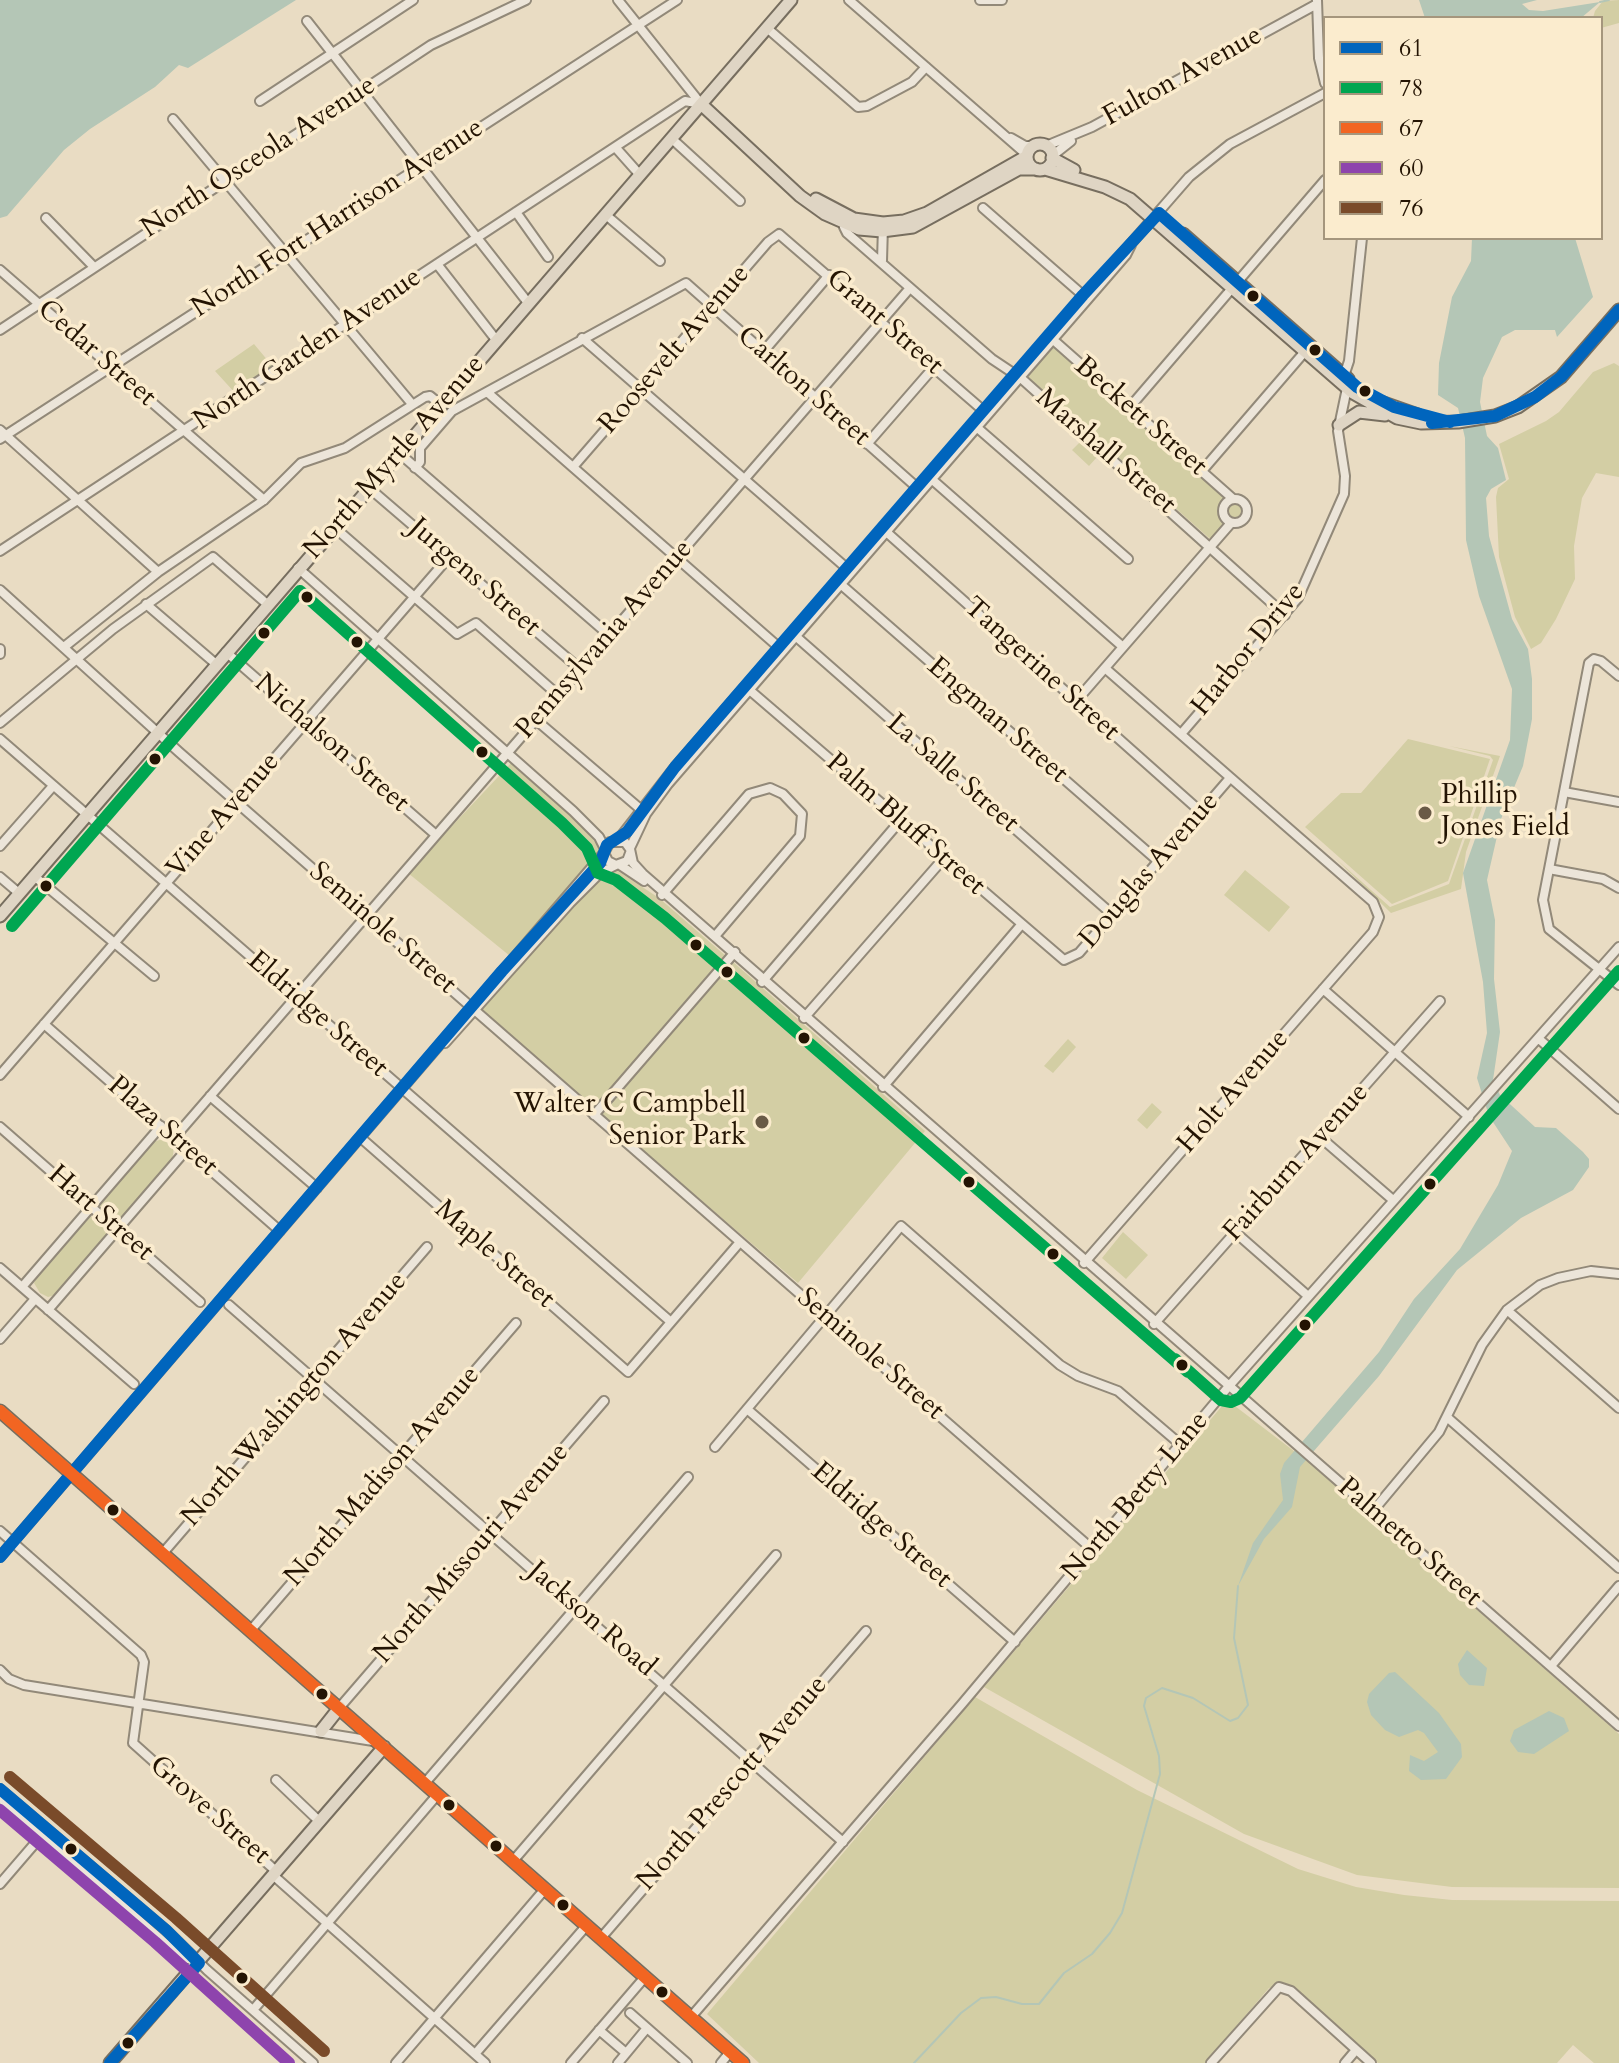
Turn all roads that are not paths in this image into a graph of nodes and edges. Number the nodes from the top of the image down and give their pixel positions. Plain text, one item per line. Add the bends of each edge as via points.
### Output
1 (413, 0) edge
2 (526, 0) edge
3 (618, 0) edge
4 (677, 0) edge
5 (791, 0) edge
6 (849, 0) edge
7 (980, 0) edge
8 (1002, 0) edge
9 (1317, 2) edge
10 (307, 21) dead end
11 (638, 25) junction
12 (767, 28) junction
13 (333, 54) junction
14 (926, 67) junction
15 (1323, 75) edge
16 (361, 90) junction
17 (1323, 94) edge
18 (260, 101) dead end
19 (701, 104) junction
20 (173, 119) dead end
21 (671, 138) junction
22 (616, 148) junction
23 (755, 152) junction
24 (1040, 157) junction
25 (421, 166) junction
26 (640, 175) junction
27 (224, 180) junction
28 (1323, 182) edge
29 (740, 201) dead end
30 (983, 208) dead end
31 (516, 212) junction
32 (606, 215) junction
33 (1156, 216) junction
34 (46, 218) dead end
35 (851, 226) junction
36 (883, 227) junction
37 (779, 234) joint
38 (477, 238) junction
39 (1362, 240) edge
40 (286, 253) junction
41 (548, 257) dead end
42 (660, 261) dead end
43 (882, 261) junction
44 (437, 264) junction
45 (94, 267) junction
46 (0, 270) edge
47 (829, 275) junction
48 (1235, 285) junction
49 (910, 288) junction
50 (1085, 297) junction
51 (38, 303) junction
52 (529, 304) junction
53 (712, 306) junction
54 (1619, 310) edge
55 (881, 321) junction
56 (345, 324) junction
57 (0, 330) edge
58 (582, 338) junction
59 (1050, 338) junction
60 (497, 341) junction
61 (1308, 349) junction
62 (763, 352) junction
63 (111, 367) junction
64 (934, 367) junction
65 (1017, 376) junction
66 (1346, 382) junction
67 (641, 389) junction
68 (487, 392) junction
69 (815, 398) junction
70 (412, 404) junction
71 (441, 405) junction
72 (1130, 407) junction
73 (986, 412) junction
74 (1397, 418) junction
75 (1450, 422) junction
76 (1339, 425) junction
77 (974, 426) junction
78 (185, 431) junction
79 (2, 435) edge
80 (867, 444) junction
81 (399, 453) junction
82 (573, 467) junction
83 (415, 468) junction
84 (1202, 471) junction
85 (930, 477) junction
86 (744, 479) junction
87 (368, 487) junction
88 (919, 490) junction
89 (1232, 498) junction
90 (264, 500) junction
91 (80, 501) junction
92 (1231, 523) junction
93 (334, 527) junction
94 (884, 530) junction
95 (1211, 547) junction
96 (0, 551) edge
97 (449, 557) junction
98 (677, 558) junction
99 (1128, 559) dead end
100 (298, 568) junction
101 (849, 570) junction
102 (158, 572) junction
103 (839, 582) junction
104 (0, 590) edge
105 (415, 596) junction
106 (146, 604) junction
107 (267, 604) junction
108 (1285, 615) junction
109 (794, 634) junction
110 (609, 635) junction
111 (378, 639) junction
112 (64, 647) junction
113 (1123, 647) junction
114 (781, 649) junction
115 (226, 652) junction
116 (77, 659) junction
117 (216, 664) junction
118 (580, 669) junction
119 (1106, 669) junction
120 (1619, 676) edge
121 (747, 688) junction
122 (558, 695) junction
123 (1077, 700) junction
124 (536, 720) junction
125 (306, 721) junction
126 (0, 723) edge
127 (158, 732) junction
128 (1181, 734) junction
129 (0, 739) edge
130 (507, 753) junction
131 (1230, 778) junction
132 (53, 786) junction
133 (1564, 792) junction
134 (236, 802) junction
135 (1619, 802) edge
136 (573, 811) junction
137 (644, 812) junction
138 (1201, 812) junction
139 (87, 815) junction
140 (900, 821) junction
141 (436, 835) junction
142 (616, 840) junction
143 (0, 846) edge
144 (605, 851) junction
145 (630, 851) junction
146 (944, 858) junction
147 (1158, 861) junction
148 (618, 865) junction
149 (1549, 869) junction
150 (34, 876) junction
151 (0, 877) edge
152 (165, 884) junction
153 (1619, 888) edge
154 (663, 893) junction
155 (20, 894) junction
156 (1113, 915) junction
157 (0, 916) edge
158 (366, 916) junction
159 (1021, 925) junction
160 (716, 935) junction
161 (114, 943) junction
162 (1619, 947) edge
163 (734, 954) junction
164 (1068, 960) joint
165 (1600, 969) junction
166 (154, 976) dead end
167 (763, 980) junction
168 (1619, 985) edge
169 (1323, 989) junction
170 (296, 997) junction
171 (1440, 1001) dead end
172 (474, 1009) junction
173 (805, 1017) junction
174 (44, 1024) junction
175 (1539, 1039) junction
176 (1395, 1052) junction
177 (0, 1075) edge
178 (883, 1086) junction
179 (403, 1089) junction
180 (210, 1096) junction
181 (1619, 1109) edge
182 (594, 1115) junction
183 (1469, 1117) junction
184 (161, 1126) junction
185 (0, 1127) edge
186 (1320, 1137) junction
187 (174, 1138) junction
188 (361, 1138) junction
189 (187, 1149) junction
190 (317, 1188) junction
191 (1393, 1200) junction
192 (92, 1206) junction
193 (118, 1229) junction
194 (280, 1231) junction
195 (1235, 1232) junction
196 (740, 1242) junction
197 (427, 1247) dead end
198 (1086, 1262) junction
199 (0, 1268) edge
200 (1619, 1274) edge
201 (22, 1287) junction
202 (1308, 1296) junction
203 (35, 1299) junction
204 (200, 1302) dead end
205 (229, 1305) dead end
206 (48, 1310) junction
207 (1507, 1310) junction
208 (825, 1316) junction
209 (671, 1322) junction
210 (1155, 1322) junction
211 (516, 1323) dead end
212 (0, 1339) edge
213 (314, 1378) junction
214 (134, 1384) dead end
215 (1229, 1386) junction
216 (604, 1401) dead end
217 (1619, 1408) edge
218 (747, 1409) junction
219 (0, 1411) edge
220 (1448, 1418) junction
221 (1180, 1444) junction
222 (715, 1447) dead end
223 (402, 1455) junction
224 (72, 1473) junction
225 (688, 1477) dead end
226 (1373, 1511) junction
227 (0, 1531) edge
228 (490, 1532) junction
229 (13, 1542) junction
230 (1092, 1549) junction
231 (163, 1553) junction
232 (776, 1555) dead end
233 (0, 1557) edge
234 (1619, 1568) edge
235 (1617, 1591) edge
236 (576, 1607) junction
237 (251, 1630) junction
238 (866, 1631) dead end
239 (1015, 1642) junction
240 (1551, 1666) junction
241 (0, 1670) edge
242 (664, 1685) junction
243 (138, 1703) junction
244 (340, 1707) junction
245 (1619, 1726) edge
246 (321, 1731) junction
247 (384, 1747) junction
248 (752, 1762) junction
249 (276, 1780) dead end
250 (425, 1783) junction
251 (0, 1789) edge
252 (438, 1794) junction
253 (0, 1798) edge
254 (320, 1822) junction
255 (44, 1833) junction
256 (843, 1842) junction
257 (513, 1861) junction
258 (276, 1874) junction
259 (0, 1884) edge
260 (545, 1889) junction
261 (327, 1923) junction
262 (587, 1925) junction
263 (601, 1938) junction
264 (199, 1963) junction
265 (645, 1977) junction
266 (253, 2010) junction
267 (630, 2013) dead end
268 (691, 2017) junction
269 (434, 2018) junction
270 (647, 2028) junction
271 (599, 2030) junction
272 (1356, 2050) junction
273 (730, 2052) junction
274 (626, 2053) junction
275 (475, 2054) junction
276 (676, 2060) edge
277 (110, 2063) edge
278 (313, 2063) edge
279 (396, 2063) edge
280 (485, 2063) edge
281 (571, 2063) edge
282 (618, 2063) edge
283 (687, 2063) edge
284 (721, 2063) edge
285 (743, 2063) edge
286 (1211, 2063) edge
287 (1345, 2063) edge
288 (1371, 2063) edge

1 - 13 street
2 - 16 street, North Osceola Avenue via 431,45
3 - 11 street, Marshall Street
4 - 11 street, North Fort Harrison Avenue
5 - 12 main road, North Myrtle Avenue
6 - 14 street
7 - 8 street
9 - 15 street
9 - 24 street, Fulton Avenue
10 - 13 street
11 - 19 street, Marshall Street
11 - 25 street, North Fort Harrison Avenue
12 - 14 street via 858,107 912,82
12 - 19 main road, North Myrtle Avenue
13 - 16 street
13 - 18 street
14 - 24 street
16 - 25 street
16 - 27 street, North Osceola Avenue
17 - 33 street via 1204,163
19 - 21 main road, North Myrtle Avenue
19 - 22 street, North Garden Avenue via 685,101
19 - 23 main road, Marshall Street
20 - 27 street
21 - 26 main road, North Myrtle Avenue
21 - 29 street
22 - 26 street
22 - 31 street, North Garden Avenue
23 - 35 main road, Marshall Street
23 - 35 main road, Marshall Street via 791,188
24 - 33 main road
24 - 36 main road, Fulton Avenue via 923,223
25 - 38 street
25 - 40 street, North Fort Harrison Avenue
26 - 32 main road, North Myrtle Avenue
27 - 40 street
27 - 45 street, North Osceola Avenue
28 - 48 street
30 - 50 street
31 - 38 street, North Garden Avenue
31 - 41 street
32 - 42 street
32 - 52 main road, North Myrtle Avenue
33 - 48 main road
33 - 50 street
34 - 45 street
35 - 36 main road, Fulton Avenue
35 - 43 street, Marshall Street
36 - 43 street
37 - 47 street, Grant Street
37 - 53 street, Roosevelt Avenue
38 - 44 street, North Garden Avenue
38 - 52 street
39 - 66 street, Harbor Drive
40 - 56 street
40 - 63 street, North Fort Harrison Avenue
43 - 49 street, Marshall Street
44 - 56 street, North Garden Avenue
44 - 60 street
45 - 51 street, North Osceola Avenue
46 - 51 street, Cedar Street
47 - 55 street, Grant Street
47 - 62 street
48 - 61 main road
48 - 72 street
49 - 55 street, Pennsylvania Avenue
49 - 65 street, Marshall Street
50 - 59 street
51 - 57 street, North Osceola Avenue
51 - 63 street, Cedar Street
52 - 60 main road, North Myrtle Avenue
53 - 58 street, Carlton Street via 686,283
53 - 62 street, Carlton Street
53 - 67 street, Roosevelt Avenue
54 - 75 main road via 1552,385 1495,416
55 - 64 street, Grant Street
55 - 69 street, Pennsylvania Avenue
56 - 70 street
56 - 78 street, North Garden Avenue
58 - 67 street
58 - 68 street
59 - 65 street
59 - 72 street, Beckett Street
60 - 71 main road, North Myrtle Avenue
61 - 66 main road
61 - 84 street
62 - 69 street, Carlton Street
63 - 78 street, Cedar Street
63 - 79 street, North Fort Harrison Avenue
64 - 73 street, Grant Street
64 - 80 street
65 - 73 street
65 - 95 street, Marshall Street
66 - 74 main road
66 - 75 main road via 1381,402
66 - 76 street, Harbor Drive
67 - 82 street, Roosevelt Avenue
67 - 86 street
68 - 82 street
68 - 83 street via 452,411 420,448
69 - 80 street, Carlton Street
69 - 86 street, Pennsylvania Avenue
70 - 71 street via 430,396
70 - 90 street via 345,448 301,463
71 - 81 main road, North Myrtle Avenue
72 - 84 street, Beckett Street
73 - 77 street
74 - 75 main road
74 - 76 main road via 1359,412
76 - 108 street, Harbor Drive via 1344,494 1302,591
77 - 85 street
77 - 99 street
78 - 90 street, Cedar Street
78 - 91 street, North Garden Avenue
79 - 91 street
80 - 88 street, Carlton Street
81 - 83 street
81 - 87 main road, North Myrtle Avenue
82 - 98 street
83 - 110 street
84 - 89 street, Beckett Street
85 - 88 street
85 - 113 street
86 - 98 street, Pennsylvania Avenue
86 - 101 street
87 - 93 main road, North Myrtle Avenue
87 - 97 street, Jurgens Street
88 - 94 street
89 - 92 street, Beckett Street via 1222,510
89 - 92 street, Beckett Street via 1247,509 1243,520
90 - 102 street
91 - 96 street, North Garden Avenue
91 - 102 street
92 - 95 street
93 - 100 main road, North Myrtle Avenue
93 - 105 street
94 - 101 street
94 - 123 street, Tangerine Street
95 - 108 street, Marshall Street
95 - 113 street
97 - 105 street, Vine Avenue
97 - 118 street, Jurgens Street
98 - 110 street, Pennsylvania Avenue
98 - 114 street
100 - 107 main road, North Myrtle Avenue
100 - 111 street
101 - 103 street
102 - 112 street
103 - 109 street
103 - 147 street, Engman Street
104 - 112 street, Seminole Street
105 - 111 street, Vine Avenue
105 - 122 street via 457,634 476,623
106 - 107 street via 213,557
106 - 116 street
106 - 117 street
107 - 115 main road, North Myrtle Avenue
108 - 128 street, Harbor Drive
109 - 114 street
109 - 156 street, La Salle Street
110 - 118 street, Pennsylvania Avenue
111 - 125 street, Vine Avenue
111 - 130 street
112 - 116 street, Seminole Street
113 - 119 street
114 - 121 street
115 - 117 main road, North Myrtle Avenue
115 - 125 street, Nichalson Street
116 - 126 street
116 - 127 street, Seminole Street
117 - 127 main road, North Myrtle Avenue
118 - 122 street, Pennsylvania Avenue
119 - 123 street
119 - 128 street
120 - 133 street via 1594,659 1587,671
121 - 137 street
121 - 140 street, Palm Bluff Street
122 - 124 street, Pennsylvania Avenue
123 - 138 street, Tangerine Street
124 - 130 street, Pennsylvania Avenue
124 - 137 street
125 - 134 street, Vine Avenue
125 - 141 street, Nichalson Street
127 - 134 street, Seminole Street
127 - 139 main road, North Myrtle Avenue
128 - 131 street
129 - 132 street, Eldridge Street
130 - 136 street
130 - 141 street, Pennsylvania Avenue
131 - 138 street, Douglas Avenue
131 - 169 street, Holt Avenue via 1373,902 1379,917 1373,932
132 - 139 street, Eldridge Street
132 - 143 street
133 - 135 street
133 - 149 street
134 - 152 street, Vine Avenue
134 - 158 street, Seminole Street
136 - 142 street
136 - 144 street via 601,839
137 - 142 street
137 - 145 street
138 - 147 street, Douglas Avenue
139 - 150 main road, North Myrtle Avenue
139 - 152 street, Eldridge Street
140 - 146 street, Palm Bluff Street
140 - 167 street
141 - 158 street, Pennsylvania Avenue
142 - 144 street
142 - 145 street, Palmetto Street
144 - 148 street, Palmetto Street
144 - 172 street via 597,867
145 - 148 street
145 - 154 street, Palmetto Street via 636,867
146 - 159 street, Palm Bluff Street
146 - 173 street
147 - 156 street, Douglas Avenue
148 - 154 street, Palmetto Street
148 - 172 street via 600,873 570,903
149 - 153 street via 1603,879
149 - 165 street via 1543,900 1549,929
150 - 155 main road, North Myrtle Avenue
150 - 161 street
151 - 155 street
152 - 161 street, Vine Avenue
152 - 170 street, Eldridge Street
154 - 160 street, Palmetto Street
154 - 160 street via 749,794 770,788 783,794 802,814 800,836
154 - 163 street, Palmetto Street
155 - 157 main road, North Myrtle Avenue
156 - 164 street, Douglas Avenue
158 - 170 street, Pennsylvania Avenue
158 - 172 street, Seminole Street
159 - 164 street, Palm Bluff Street via 1054,955
159 - 178 street
160 - 163 street, Palmetto Street
161 - 166 street
161 - 174 street, Vine Avenue
162 - 165 street, North Betty Lane
163 - 167 street, Palmetto Street
163 - 182 street
165 - 168 street
165 - 175 street, North Betty Lane
167 - 173 street, Palmetto Street
169 - 176 street
169 - 198 street, Holt Avenue
170 - 179 street, Eldridge Street
170 - 180 street, Pennsylvania Avenue
171 - 176 street, Fairburn Avenue
172 - 179 street
172 - 182 street, Seminole Street
173 - 178 street, Palmetto Street
174 - 177 street, Vine Avenue
174 - 184 street, Plaza Street
175 - 181 street
175 - 183 street, North Betty Lane
176 - 183 street
176 - 186 street, Fairburn Avenue
178 - 198 street, Palmetto Street
179 - 188 street
179 - 209 street, Eldridge Street
180 - 187 street, Pennsylvania Avenue
180 - 190 street
182 - 196 street, Seminole Street
183 - 191 street, North Betty Lane
184 - 187 street, Plaza Street
184 - 192 street
185 - 192 street, Hart Street
186 - 191 street
186 - 195 street, Fairburn Avenue
187 - 189 street, Plaza Street
188 - 190 street
188 - 209 street, Maple Street via 628,1372
189 - 193 street
189 - 194 street, Plaza Street
190 - 194 street
191 - 202 street, North Betty Lane
192 - 193 street, Hart Street
192 - 201 street
193 - 204 street, Hart Street
193 - 206 street
194 - 224 street
195 - 202 street
195 - 210 street, Fairburn Avenue
196 - 208 street, Seminole Street
196 - 209 street
197 - 213 street, North Washington Avenue
198 - 210 street, Palmetto Street
199 - 201 street
200 - 207 street via 1591,1271 1558,1278
201 - 203 street
202 - 215 street, North Betty Lane
203 - 206 street
203 - 212 street
205 - 213 street, Jackson Road
206 - 214 street
207 - 217 street
207 - 220 street via 1482,1345
208 - 218 street
208 - 221 street via 901,1226 1060,1365 1118,1391
208 - 230 street, Seminole Street
210 - 215 street, Palmetto Street
211 - 223 street, North Madison Avenue
213 - 223 street, Jackson Road
213 - 231 street, North Washington Avenue
215 - 221 street, North Betty Lane
215 - 226 street, Palmetto Street
216 - 228 street, North Missouri Avenue
218 - 222 street
218 - 239 street, Eldridge Street
219 - 224 main road
220 - 226 street
220 - 234 street
221 - 230 street, North Betty Lane
223 - 228 street, Jackson Road
223 - 237 street, North Madison Avenue
224 - 229 street
224 - 231 main road
225 - 236 street
226 - 240 street, Palmetto Street
227 - 229 street, Grove Street
228 - 236 street, Jackson Road
228 - 244 street, North Missouri Avenue
229 - 233 street
229 - 243 street, Grove Street via 141,1655
230 - 239 street, North Betty Lane
231 - 237 main road
232 - 242 street
235 - 240 street
236 - 242 street, Jackson Road
236 - 250 street
237 - 244 main road
238 - 248 street, North Prescott Avenue
239 - 256 street, North Betty Lane
240 - 245 street, Palmetto Street
241 - 243 street via 19,1683
242 - 248 street, Jackson Road
242 - 257 street
243 - 246 street
243 - 258 street, Grove Street via 135,1746
244 - 246 main road
244 - 247 main road
246 - 247 street
247 - 250 main road
247 - 254 main road
248 - 256 street, Jackson Road
248 - 263 street, North Prescott Avenue
249 - 254 street
250 - 252 main road
251 - 255 street
252 - 257 main road
252 - 261 street
253 - 255 street
254 - 258 main road
255 - 259 street
255 - 264 street via 166,1930
256 - 268 street, North Betty Lane
257 - 260 main road
258 - 261 street, Grove Street
258 - 264 main road
260 - 262 main road
260 - 269 street
261 - 266 street
261 - 269 street, Grove Street
262 - 263 main road
262 - 275 street
263 - 265 main road
264 - 266 street
264 - 277 main road
265 - 268 main road
265 - 271 street
266 - 278 street
267 - 270 street
268 - 273 main road
269 - 275 street, Grove Street
269 - 279 street
270 - 274 street
270 - 276 street
271 - 274 street
271 - 281 street
272 - 286 street via 1291,1991 1279,1987
272 - 287 street
272 - 288 street
273 - 284 street
273 - 285 main road
274 - 282 street
275 - 280 street, Grove Street
276 - 283 street

